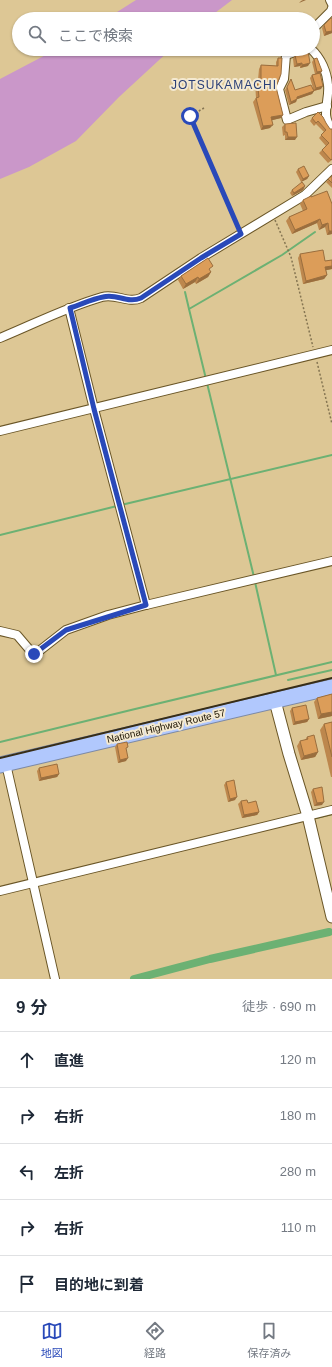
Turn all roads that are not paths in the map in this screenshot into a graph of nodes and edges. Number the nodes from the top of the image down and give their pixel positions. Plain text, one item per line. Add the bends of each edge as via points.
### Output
1 (330, 0) edge
2 (332, 4) edge
3 (332, 8) edge
4 (320, 22) edge
5 (286, 56) edge
6 (318, 56) edge
7 (327, 106) junction
8 (332, 128) edge
9 (332, 169) edge
10 (70, 308) junction
11 (0, 338) edge
12 (332, 350) edge
13 (94, 409) junction
14 (0, 432) edge
15 (332, 561) edge
16 (146, 605) junction
17 (0, 631) edge
18 (332, 687) edge
19 (275, 701) junction
20 (3, 765) edge
21 (332, 810) edge
22 (308, 816) junction
23 (32, 883) junction
24 (0, 891) edge
25 (332, 918) edge
26 (55, 979) edge

1 - 2 street
3 - 4 street
5 - 7 street via 284,79 279,89 287,120
6 - 7 street via 329,87
7 - 8 street via 327,121
9 - 10 street via 304,195 141,298 134,301 113,296 103,297
10 - 11 street
10 - 13 street
12 - 13 street
13 - 14 street
13 - 16 street
15 - 16 street
16 - 17 street via 66,630 34,654 17,635
18 - 19 highway, National Highway Route 57
19 - 20 highway, National Highway Route 57
19 - 22 street
20 - 23 street
21 - 22 street
22 - 23 street
22 - 25 street
23 - 24 street
23 - 26 street

